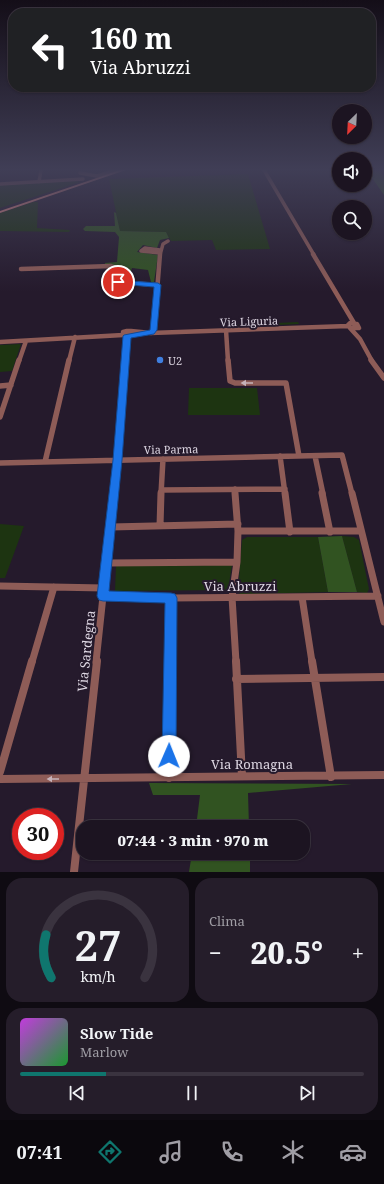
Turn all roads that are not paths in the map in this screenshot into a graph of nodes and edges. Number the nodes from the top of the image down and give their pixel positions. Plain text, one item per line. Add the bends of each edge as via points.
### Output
1 (286, 211) edge
2 (286, 211) edge
3 (168, 241) dead end
4 (21, 269) dead end
5 (158, 285) junction
6 (354, 323) junction
7 (349, 326) junction
8 (358, 328) junction
9 (226, 330) junction
10 (151, 333) junction
11 (127, 334) junction
12 (75, 337) junction
13 (26, 341) junction
14 (0, 342) edge
15 (384, 373) edge
16 (384, 378) edge
17 (0, 386) edge
18 (11, 386) junction
19 (0, 417) edge
20 (280, 456) junction
21 (299, 456) junction
22 (315, 456) junction
23 (163, 459) junction
24 (118, 460) junction
25 (45, 462) junction
26 (0, 463) edge
27 (235, 489) junction
28 (285, 489) junction
29 (162, 490) junction
30 (238, 524) junction
31 (160, 526) junction
32 (111, 527) junction
33 (238, 531) junction
34 (361, 531) junction
35 (290, 532) junction
36 (330, 532) junction
37 (237, 562) junction
38 (107, 563) junction
39 (0, 586) edge
40 (54, 587) junction
41 (104, 588) junction
42 (103, 596) junction
43 (378, 596) junction
44 (232, 597) junction
45 (302, 597) junction
46 (171, 598) junction
47 (384, 622) edge
48 (384, 677) edge
49 (315, 678) junction
50 (236, 679) junction
51 (0, 772) edge
52 (384, 775) edge
53 (242, 776) junction
54 (330, 777) junction
55 (169, 778) junction
56 (0, 779) edge
57 (88, 779) junction
58 (74, 872) edge

1 - 6 street
2 - 7 street via 343,310
3 - 5 street via 163,244 160,252
4 - 5 street via 111,266 118,269 117,282
5 - 10 street via 154,329
6 - 7 street
6 - 8 street
7 - 8 street
7 - 9 street, Via Liguria
7 - 16 street
8 - 15 street
9 - 10 street, Via Liguria
21 -> 9 street via 286,383 230,381
10 - 11 street, Via Liguria
11 - 12 street, Via Liguria
11 - 24 street, Via Sardegna
12 - 13 street, Via Liguria
12 - 25 street
13 - 14 street, Via Liguria
13 - 18 street
17 - 18 street
18 - 19 street
20 - 21 street, Via Parma
20 - 23 street, Via Parma
20 - 28 street
21 - 22 street, Via Parma
22 - 34 street, Via Parma via 342,455
22 - 36 street
23 - 24 street, Via Parma
23 - 29 street
24 - 25 street, Via Parma
24 - 32 street, Via Sardegna
25 - 26 street, Via Parma
27 - 28 street
27 - 29 street
27 - 30 street
28 - 35 street
29 - 31 street
30 - 31 street
30 - 33 street
31 - 32 street
32 - 38 street, Via Sardegna
33 - 35 street
33 - 37 street
34 - 36 street
34 - 43 street
35 - 36 street
37 - 38 street
37 - 44 street
38 - 41 street, Via Sardegna
39 - 40 street
40 - 41 street
40 - 51 street
41 - 42 street, Via Sardegna
42 - 46 street, Via Abruzzi
42 - 57 street, Via Sardegna
43 - 45 street, Via Abruzzi
43 - 47 street
44 - 45 street, Via Abruzzi
44 - 46 street, Via Abruzzi
44 - 50 street
45 - 49 street
46 - 55 street
48 - 49 street
49 - 50 street
49 - 54 street
50 - 53 street
52 - 54 street, Via Romagna
53 - 54 street, Via Romagna
53 - 55 street, Via Romagna
55 - 57 street, Via Romagna
57 -> 56 street, Via Romagna
57 - 58 street, Via Sardegna

